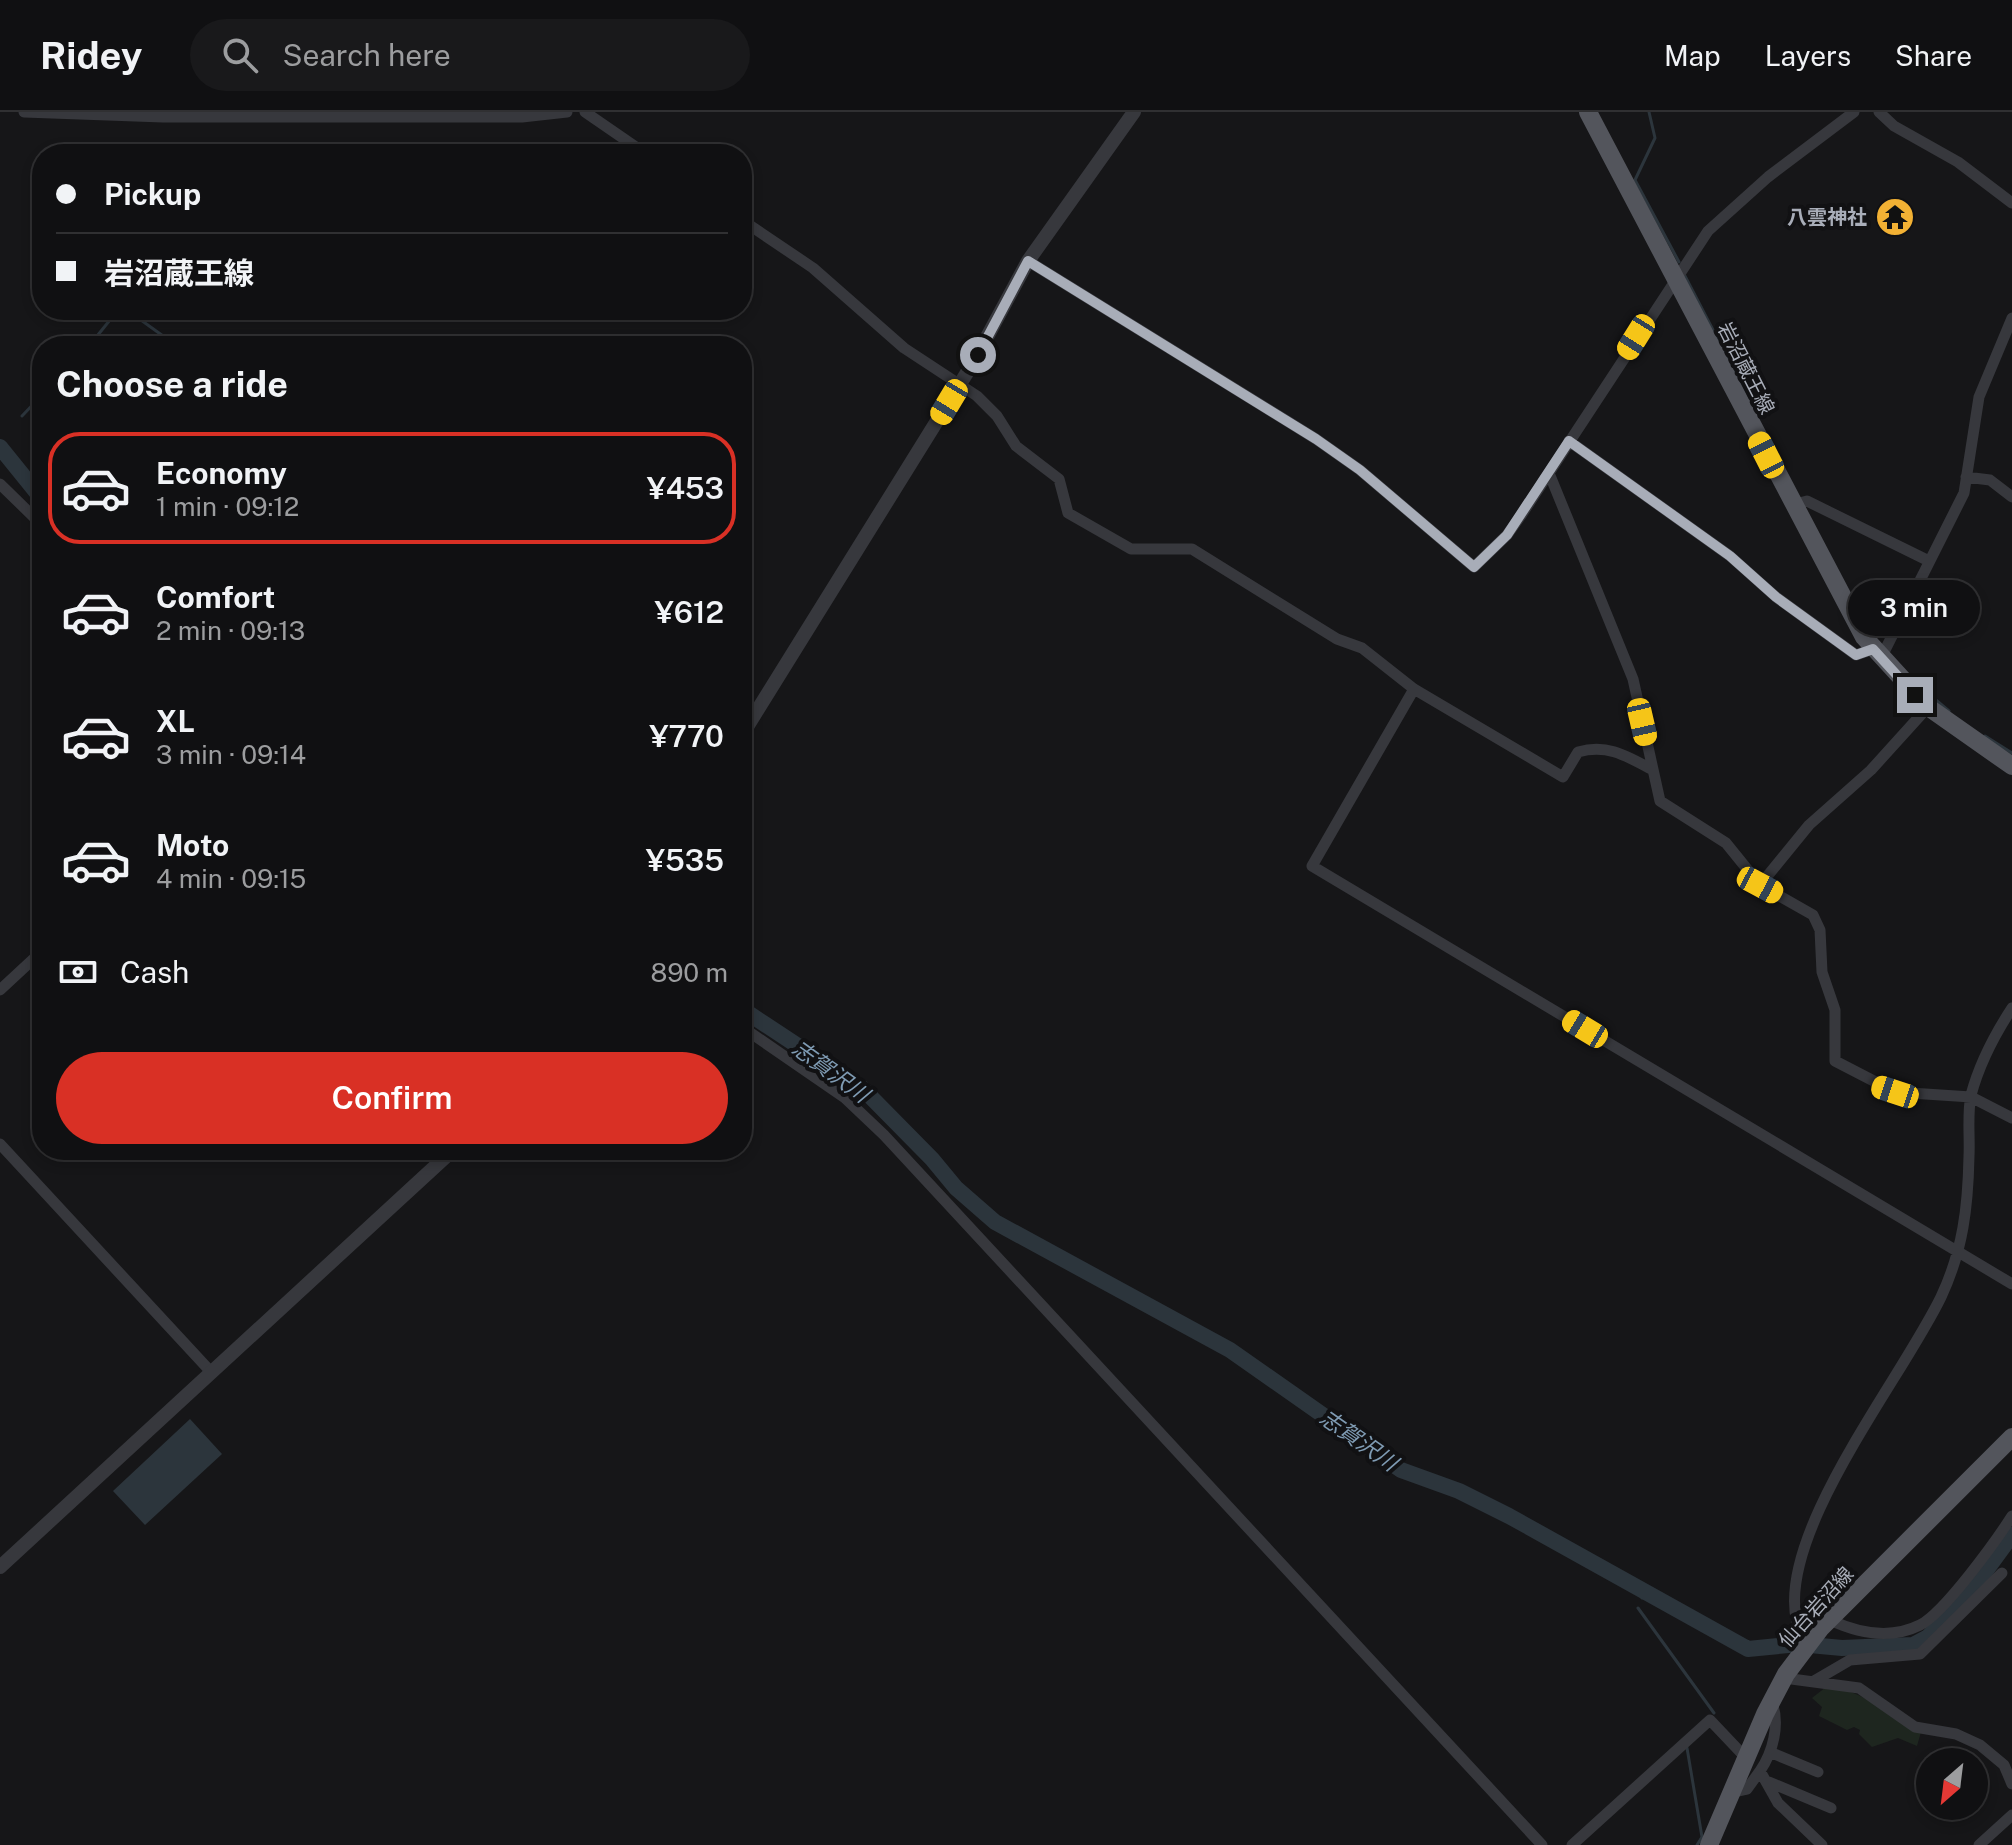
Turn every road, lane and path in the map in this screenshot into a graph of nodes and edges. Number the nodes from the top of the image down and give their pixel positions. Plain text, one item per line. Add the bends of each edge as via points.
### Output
1 (24, 112) edge
2 (567, 112) edge
3 (585, 112) edge
4 (1134, 112) edge
5 (1588, 112) edge
6 (1854, 112) edge
7 (1879, 112) edge
8 (631, 144) edge
9 (2012, 203) edge
10 (752, 227) edge
11 (1028, 261) junction
12 (1674, 278) junction
13 (2012, 318) edge
14 (961, 383) junction
15 (1569, 441) junction
16 (1549, 473) junction
17 (1966, 477) junction
18 (0, 484) edge
19 (2012, 497) edge
20 (1792, 505) junction
21 (32, 515) edge
22 (1929, 561) junction
23 (1877, 653) junction
24 (1414, 689) junction
25 (1928, 707) junction
26 (752, 710) edge
27 (2012, 766) edge
28 (1651, 769) junction
29 (1760, 885) junction
30 (32, 960) edge
31 (0, 990) edge
32 (2012, 1008) edge
33 (752, 1034) edge
34 (1971, 1097) junction
35 (2012, 1118) edge
36 (0, 1144) edge
37 (442, 1160) edge
38 (1959, 1252) junction
39 (2012, 1284) edge
40 (212, 1373) junction
41 (2011, 1440) edge
42 (2012, 1516) edge
43 (0, 1567) edge
44 (2002, 1573) dead end
45 (1822, 1628) junction
46 (1785, 1676) junction
47 (1814, 1681) junction
48 (1772, 1702) junction
49 (1772, 1753) junction
50 (1746, 1758) junction
51 (1760, 1771) junction
52 (1818, 1772) dead end
53 (1769, 1782) junction
54 (2012, 1784) edge
55 (1733, 1792) junction
56 (1831, 1808) dead end
57 (2012, 1815) edge
58 (1542, 1845) edge
59 (1572, 1845) edge
60 (1709, 1845) edge
61 (1822, 1845) edge
62 (1979, 1845) edge

1 - 2 street via 163,117 522,117
3 - 8 street
4 - 11 street
5 - 12 main road, 岩沼蔵王線
6 - 12 street via 1708,231
7 - 9 street
10 - 14 street via 813,268 904,348
11 - 14 street
11 - 16 street via 1316,439 1474,567 1507,535
12 - 15 street
12 - 20 main road, 岩沼蔵王線
13 - 17 street via 1979,397
14 - 24 street via 997,416 1016,446 1059,479 1068,513 1131,549 1192,549 1337,639 1362,648
14 - 26 street
15 - 16 street
15 - 23 street via 1730,556 1856,655
16 - 28 street via 1633,679
17 - 19 street via 1990,480
17 - 22 street via 1964,493
18 - 21 street
20 - 22 street via 1807,501
20 - 23 main road, 岩沼蔵王線 via 1848,612
22 - 23 street
23 - 25 main road, 岩沼蔵王線
24 - 28 street via 1563,777 1578,752 1589,749 1615,749
24 - 38 street via 1312,866
25 - 27 main road, 岩沼蔵王線
25 - 29 street via 1871,770 1809,825
28 - 29 street via 1660,801 1726,843
29 - 34 street via 1806,908 1819,923 1822,972 1835,1010 1835,1061 1895,1092
30 - 31 street
32 - 34 street via 1987,1052
33 - 58 street via 845,1098 884,1135
34 - 35 street
34 - 38 street via 1968,1200
36 - 40 street
37 - 40 street
38 - 39 street
38 - 45 street via 1941,1296 1815,1515 1799,1557 1793,1608 1797,1623
40 - 43 street
41 - 45 main road, 仙台岩沼線
42 - 45 street via 1988,1553 1922,1624 1866,1634
44 - 47 street via 1920,1654 1850,1660
45 - 46 main road, 仙台岩沼線
46 - 47 street
46 - 48 main road, 仙台岩沼線
47 - 54 street via 1857,1687 1915,1727 1956,1734 1977,1744 2004,1765
48 - 49 street
48 - 50 main road, 仙台岩沼線
49 - 51 street
49 - 52 street
50 - 55 main road, 仙台岩沼線
50 - 59 street via 1710,1720
51 - 53 street
51 - 55 street via 1747,1789
53 - 56 street
53 - 61 street via 1778,1803
55 - 60 main road, 仙台岩沼線
57 - 62 street

